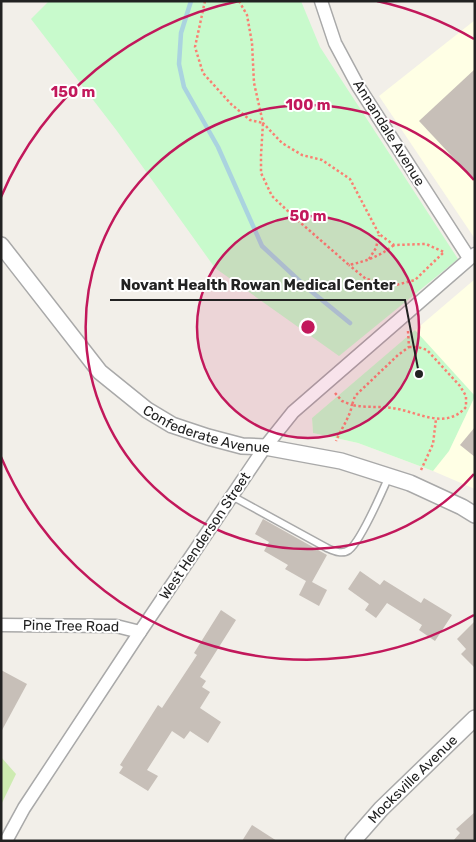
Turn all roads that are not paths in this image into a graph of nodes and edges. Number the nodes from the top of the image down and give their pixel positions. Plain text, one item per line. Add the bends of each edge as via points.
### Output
1 (321, 1) edge
2 (1, 245) edge
3 (472, 256) edge
4 (265, 447) junction
5 (389, 476) junction
6 (232, 496) junction
7 (475, 515) edge
8 (1, 625) edge
9 (140, 632) junction
10 (475, 718) edge
11 (6, 841) edge
12 (353, 841) edge

1 - 3 street, Annandale Avenue via 335,43 358,86
2 - 4 street, Confederate Avenue via 100,372 146,410 172,425 208,437 242,446
3 - 4 street, West Henderson Street via 293,412
4 - 5 street, Confederate Avenue via 341,461
4 - 6 street, West Henderson Street
5 - 6 lane via 357,541 349,551 340,553
5 - 7 street, Confederate Avenue
6 - 9 street, West Henderson Street
8 - 9 street, Pine Tree Road via 116,626
9 - 11 street, West Henderson Street via 24,808
10 - 12 street, Mocksville Avenue via 381,809

